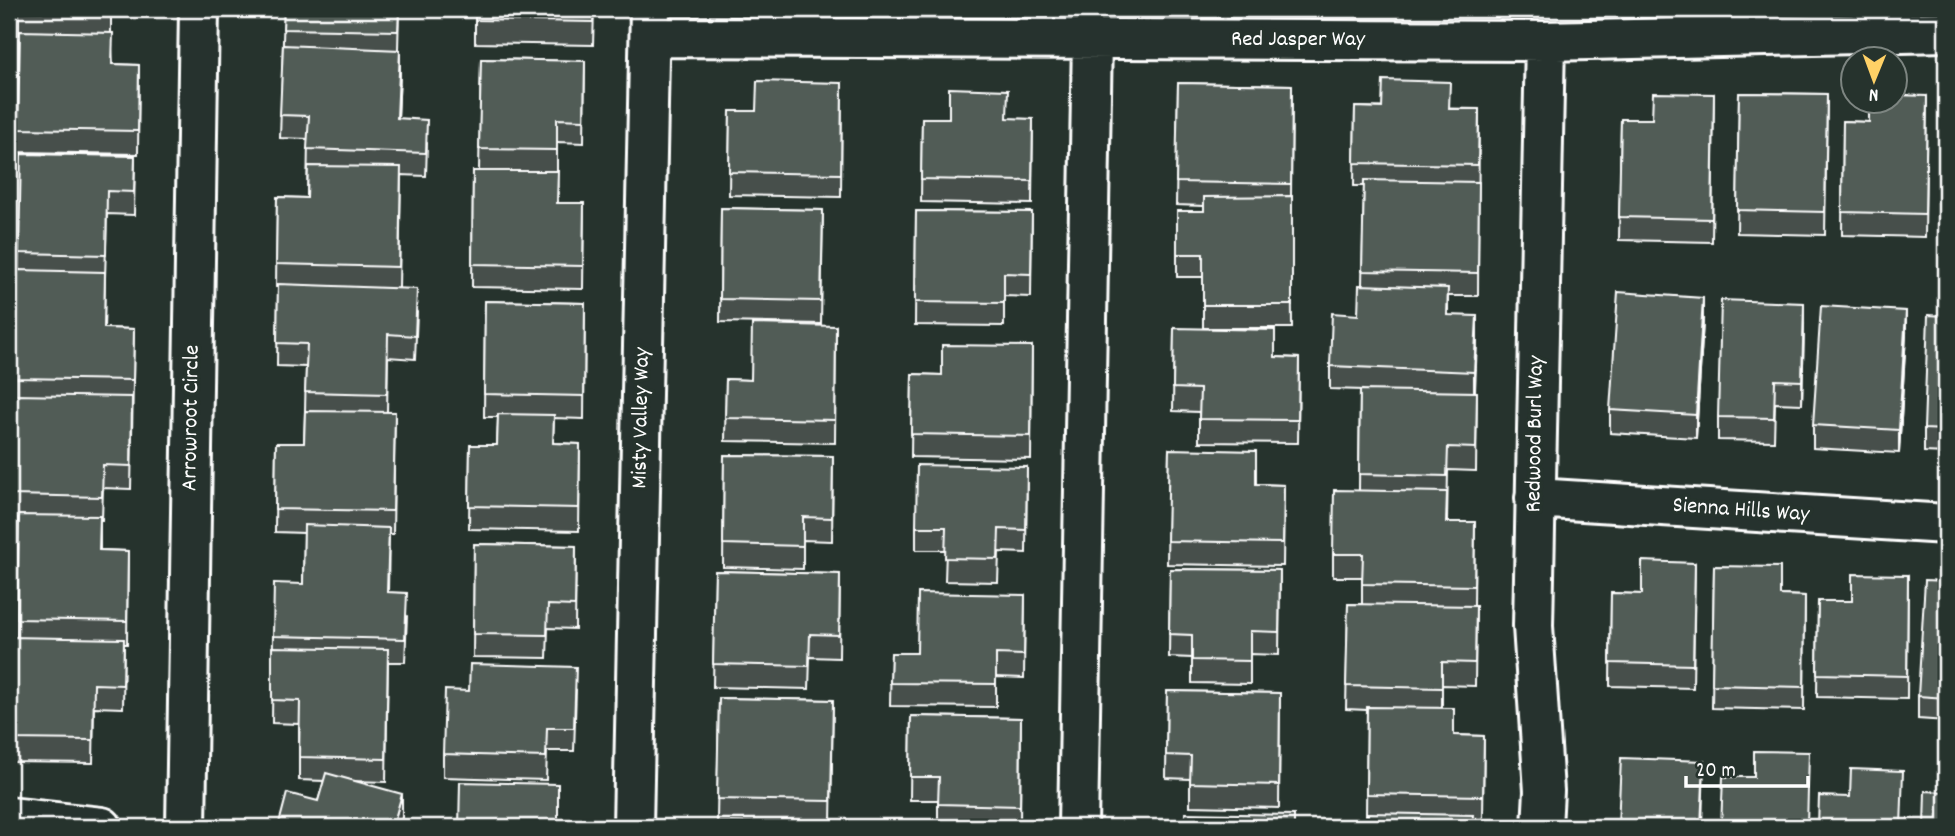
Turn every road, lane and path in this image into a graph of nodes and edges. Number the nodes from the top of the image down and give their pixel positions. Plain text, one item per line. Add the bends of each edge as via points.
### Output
1 (199, 9) edge
2 (650, 23) edge
3 (1946, 32) edge
4 (1092, 38) junction
5 (1545, 41) junction
6 (1535, 498) junction
7 (1946, 524) edge
8 (9, 817) edge
9 (102, 827) edge
10 (186, 827) edge
11 (633, 827) edge
12 (1077, 827) edge
13 (1542, 827) edge

1 - 10 street, Arrowroot Circle
2 - 4 street, Red Jasper Way
2 - 11 street, Misty Valley Way
3 - 5 street, Red Jasper Way
4 - 5 street, Red Jasper Way
4 - 12 street
5 - 6 street, Redwood Burl Way
6 - 7 street, Sienna Hills Way
6 - 13 street, Redwood Burl Way via 1533,626 1544,791
8 - 9 street

